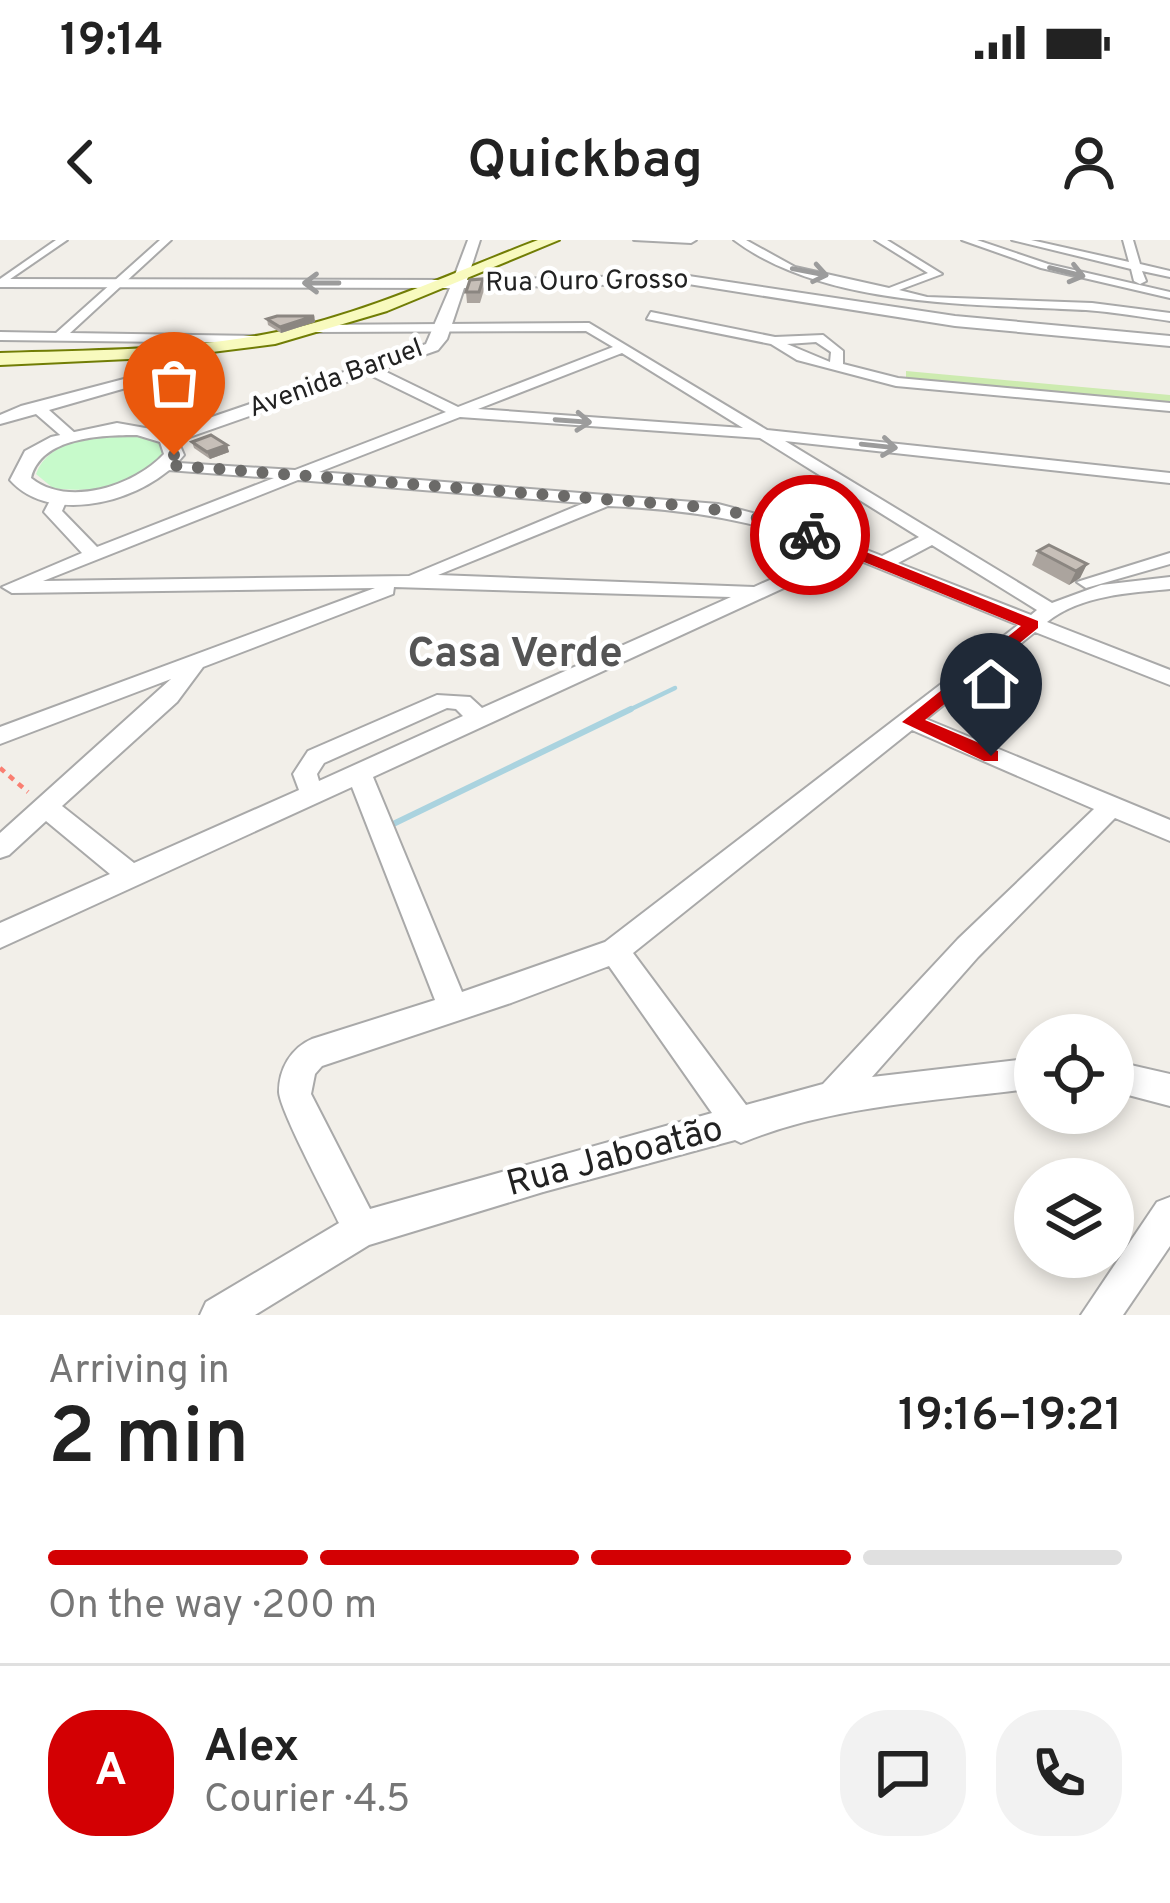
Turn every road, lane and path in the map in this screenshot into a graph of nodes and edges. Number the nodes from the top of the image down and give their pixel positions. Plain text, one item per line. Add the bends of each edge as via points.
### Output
1 (62, 240) edge
2 (166, 240) edge
3 (474, 240) edge
4 (552, 240) edge
5 (639, 240) edge
6 (691, 240) edge
7 (739, 240) edge
8 (880, 240) edge
9 (967, 240) edge
10 (1017, 240) edge
11 (1128, 240) edge
12 (1137, 269) junction
13 (1170, 274) edge
14 (452, 281) junction
15 (1, 283) edge
16 (117, 283) junction
17 (1142, 289) junction
18 (887, 290) junction
19 (1170, 295) edge
20 (651, 316) dead end
21 (1170, 317) edge
22 (315, 328) junction
23 (442, 330) junction
24 (0, 336) edge
25 (60, 336) junction
26 (262, 340) junction
27 (775, 341) junction
28 (1170, 341) edge
29 (622, 348) junction
30 (0, 359) edge
31 (838, 364) junction
32 (369, 369) junction
33 (166, 372) dead end
34 (880, 373) junction
35 (1041, 380) junction
36 (1170, 392) edge
37 (1049, 396) junction
38 (1170, 407) edge
39 (39, 409) junction
40 (457, 412) junction
41 (0, 416) edge
42 (763, 434) junction
43 (71, 437) junction
44 (168, 438) junction
45 (167, 465) junction
46 (295, 476) junction
47 (1170, 478) edge
48 (26, 488) junction
49 (0, 496) edge
50 (60, 497) junction
51 (610, 498) junction
52 (934, 537) junction
53 (849, 550) junction
54 (94, 554) junction
55 (1170, 557) edge
56 (881, 564) junction
57 (406, 582) junction
58 (1170, 584) edge
59 (6, 589) edge
60 (760, 592) junction
61 (1048, 613) junction
62 (195, 663) junction
63 (1170, 678) edge
64 (479, 719) junction
65 (911, 722) junction
66 (0, 736) edge
67 (0, 768) edge
68 (359, 773) junction
69 (312, 794) junction
70 (1111, 807) junction
71 (46, 808) junction
72 (1170, 831) edge
73 (0, 848) edge
74 (130, 874) junction
75 (0, 936) edge
76 (615, 951) junction
77 (454, 1007) junction
78 (1014, 1075) edge
79 (1134, 1081) edge
80 (1170, 1090) edge
81 (832, 1098) junction
82 (742, 1126) junction
83 (1170, 1215) edge
84 (361, 1230) junction
85 (219, 1315) edge
86 (1100, 1315) edge

1 - 15 street
2 - 16 street
3 - 14 street, Avenida Baruel
4 - 14 main road
5 - 6 street
7 -> 18 street via 791,269
8 - 18 street via 937,274
9 -> 17 street
10 - 12 street
11 - 12 street
12 - 13 street
12 - 17 street
14 -> 16 street, Rua Ouro Grosso
14 - 22 main road
14 - 23 street, Avenida Baruel
14 - 28 street, Rua Ouro Grosso via 682,279 955,321
15 - 16 street, Rua Ouro Grosso
16 - 25 street
17 - 19 street
18 - 21 street via 947,303
20 - 27 street
22 - 23 street
22 - 26 main road
23 - 29 street via 570,324
23 - 32 street, Avenida Baruel via 432,346
24 - 25 street
25 - 26 street
26 - 30 main road
27 - 31 street via 802,358
27 - 31 street via 824,339
29 - 40 street
29 - 42 street
31 - 34 street
32 - 40 street
32 - 44 street, Avenida Baruel
33 - 39 street
34 - 35 street via 898,367
34 - 37 street via 896,382
35 - 36 street
35 - 37 street
37 - 38 street
39 - 41 street
39 - 43 street
40 -> 42 street
40 - 46 street
42 -> 47 street
42 - 52 street
43 - 44 street via 138,429
43 - 48 street via 27,461 20,480
44 - 45 street via 174,455
45 - 46 street
45 - 50 street via 110,493
46 - 51 street
46 - 54 street
48 - 49 street
48 - 50 street
50 - 54 street via 53,512
51 - 53 street via 718,509
51 - 57 street
52 - 56 street
52 - 61 street
53 - 56 street
53 - 60 street
54 - 59 street
55 - 61 street via 1095,577
56 - 61 street
57 - 59 street
57 - 60 street
57 - 62 street
58 - 61 street via 1126,586
60 - 64 street
61 - 63 street
61 - 65 street
62 - 66 street
62 - 71 street via 169,697
64 - 68 street
64 - 69 street via 462,702 446,700 316,757 305,774
65 - 70 street
65 - 76 street
67 - 71 path
68 - 69 street
68 - 77 street
69 - 74 street
70 - 72 street
70 - 81 street
71 - 73 street
71 - 74 street
74 - 75 street
76 - 77 street
76 - 82 street
77 - 84 street via 312,1054 300,1067 295,1095 302,1114
78 - 81 street, Rua Jaboatão
79 - 80 street
81 - 82 street, Rua Jaboatão
82 - 84 street, Rua Jaboatão
83 - 86 street
84 - 85 street, Rua Jaboatão

